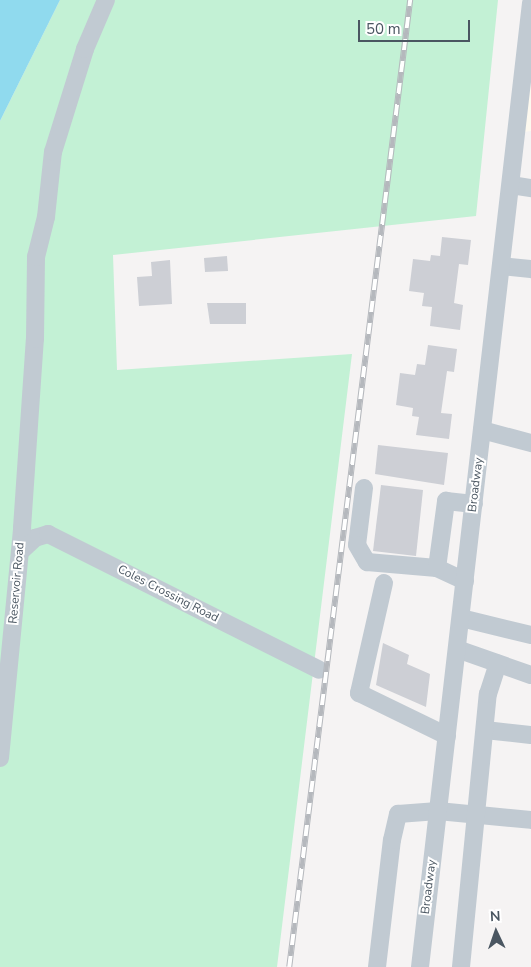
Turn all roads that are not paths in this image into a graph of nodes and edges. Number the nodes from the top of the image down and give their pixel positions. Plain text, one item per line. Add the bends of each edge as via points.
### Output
1 (106, 0) edge
2 (531, 3) edge
3 (524, 132) edge
4 (510, 185) junction
5 (531, 188) edge
6 (501, 266) junction
7 (531, 269) edge
8 (482, 430) junction
9 (531, 443) edge
10 (364, 488) dead end
11 (474, 504) junction
12 (20, 552) junction
13 (437, 568) junction
14 (465, 581) junction
15 (384, 583) dead end
16 (461, 618) junction
17 (531, 635) edge
18 (457, 649) junction
19 (491, 662) junction
20 (319, 670) dead end
21 (531, 675) edge
22 (485, 730) junction
23 (531, 735) edge
24 (447, 736) junction
25 (0, 758) edge
26 (438, 811) junction
27 (476, 815) junction
28 (531, 820) edge
29 (377, 967) edge
30 (420, 967) edge
31 (460, 967) edge

1 - 12 street, Reservoir Road via 85,49 53,152 46,217 36,257 35,339
2 - 3 street, Broadway
3 - 4 street, Broadway
4 - 5 street
4 - 6 street, Broadway
6 - 7 street
6 - 8 street, Broadway
8 - 9 street
8 - 11 street, Broadway
10 - 13 street via 357,545 367,562
11 - 13 street via 446,501
11 - 14 street, Broadway
12 - 20 street, Coles Crossing Road via 35,538 48,534
12 - 25 street, Reservoir Road
13 - 14 street
14 - 16 street, Broadway
15 - 24 street via 360,693
16 - 17 street
16 - 18 street, Broadway
18 - 19 street
18 - 24 street, Broadway
19 - 21 street
19 - 22 street
22 - 23 street
22 - 27 street
24 - 26 street, Broadway
26 - 27 street
26 - 29 street via 403,812 394,821
26 - 30 street, Broadway
27 - 28 street
27 - 31 street

